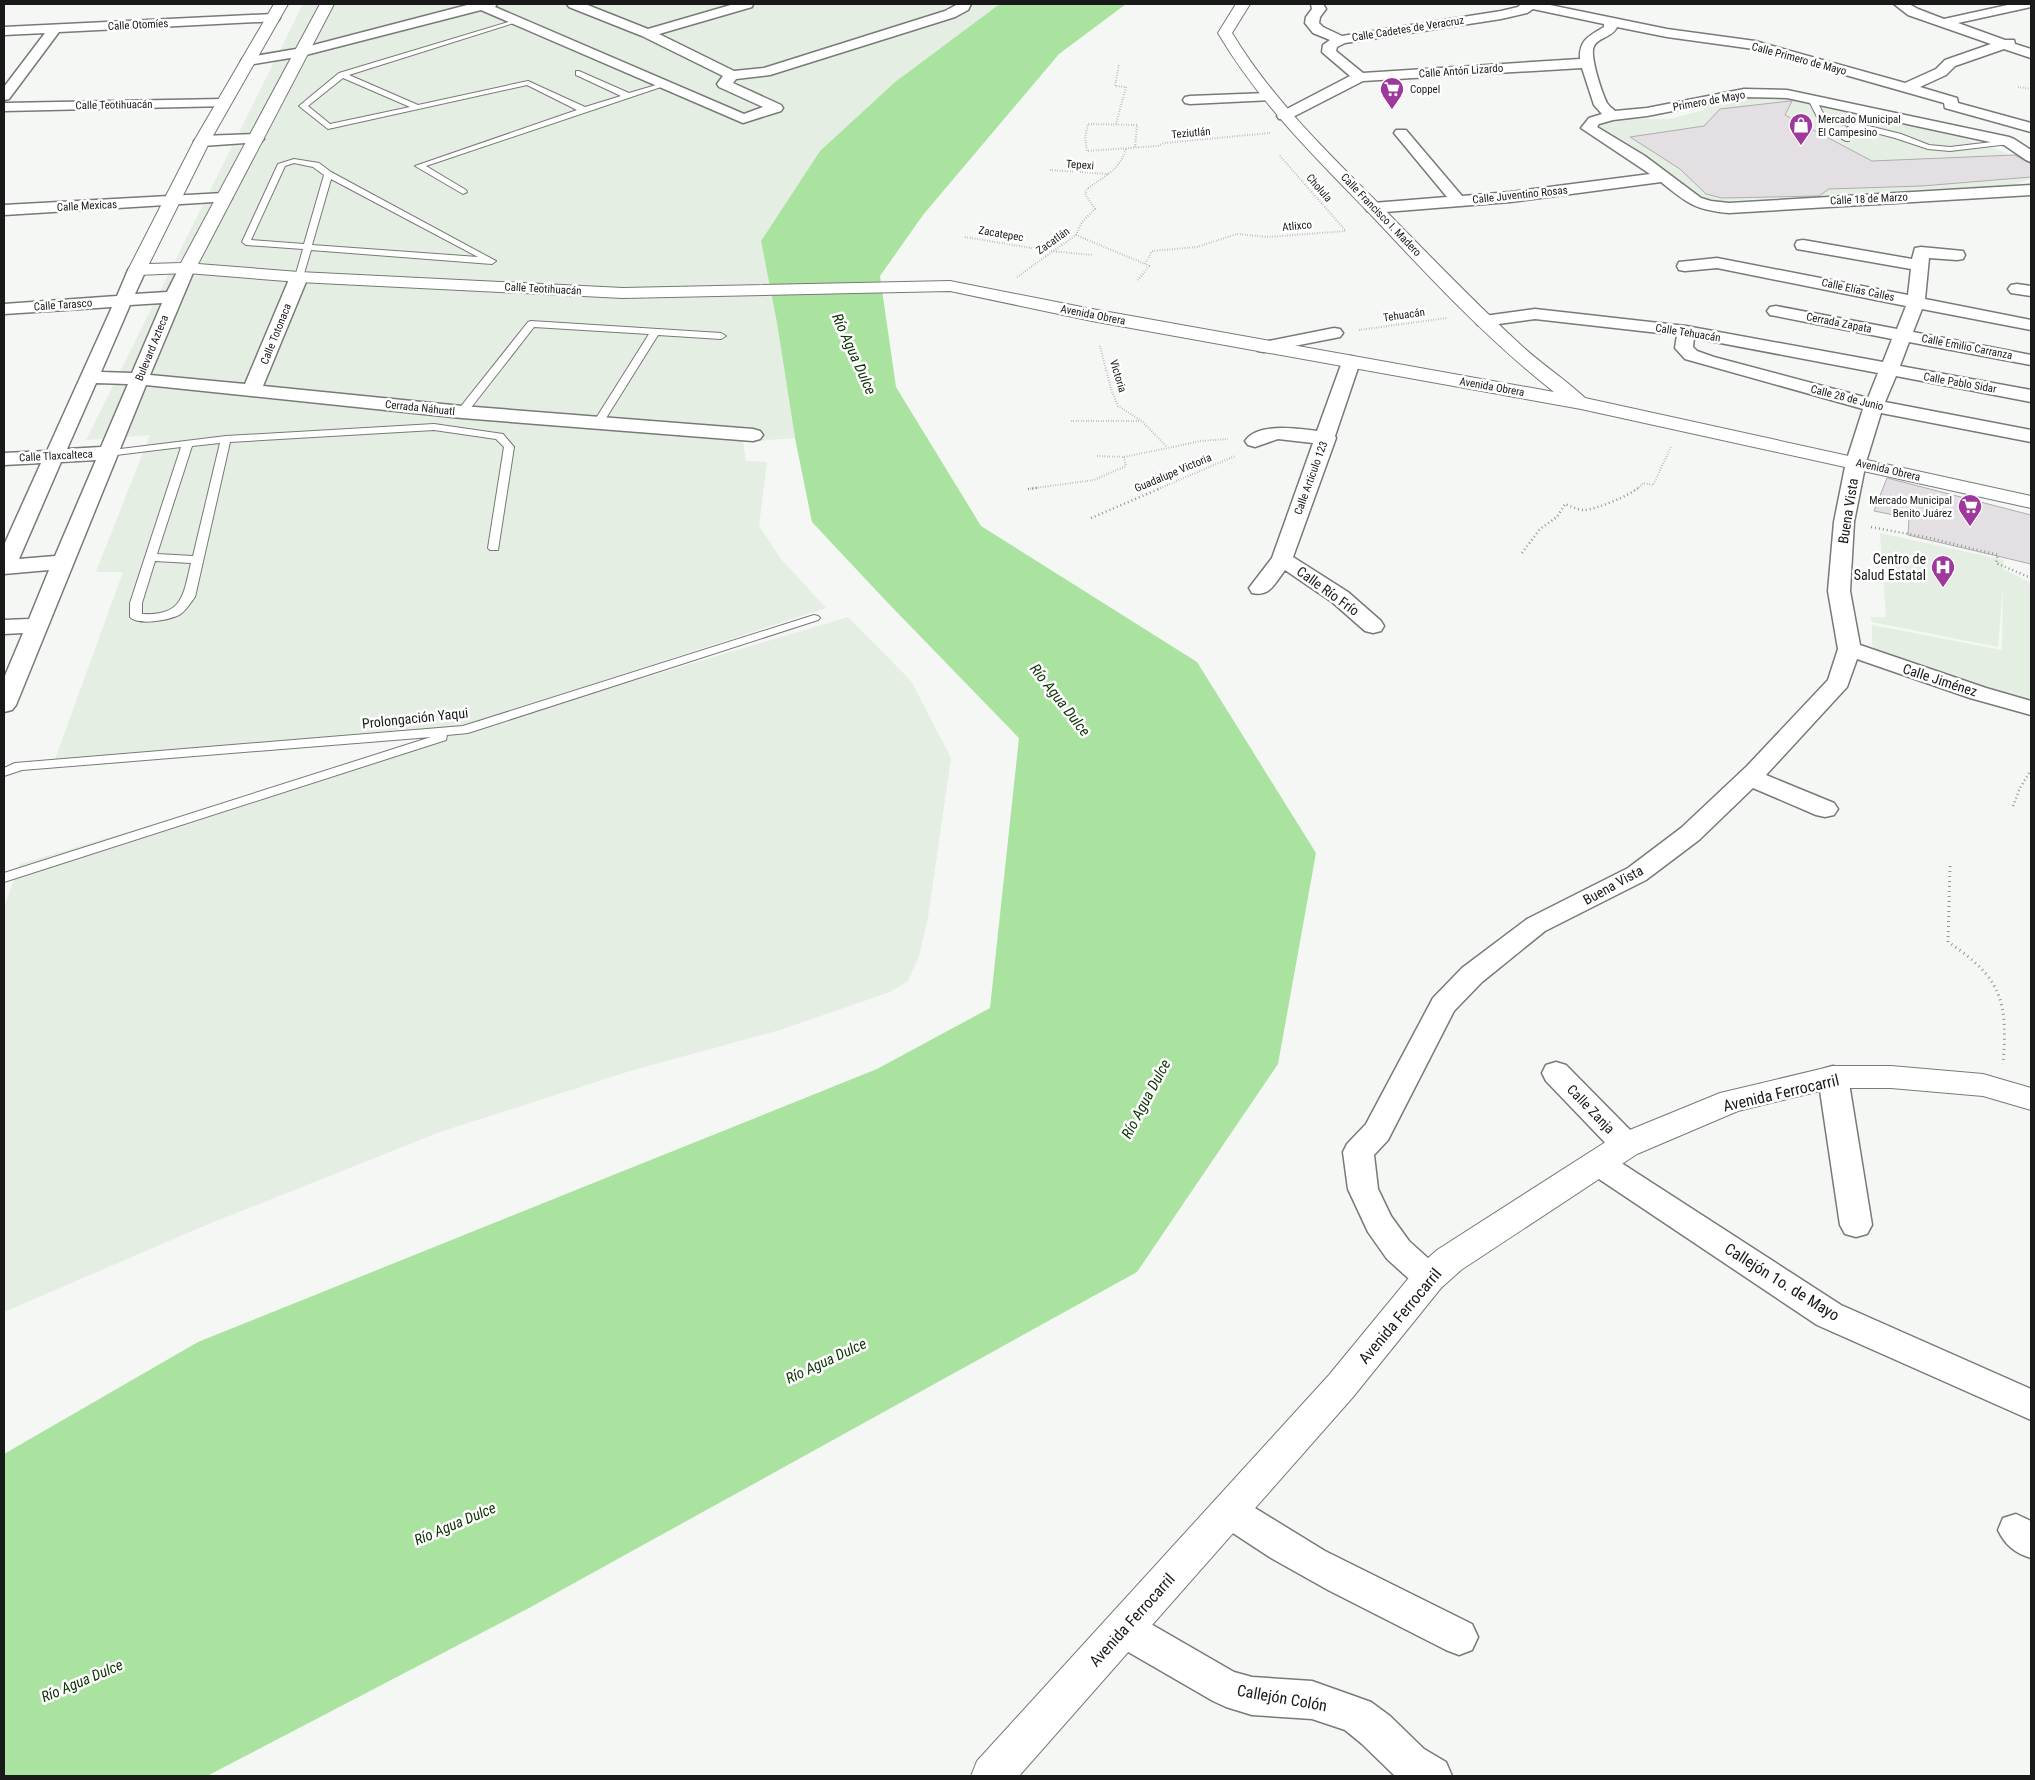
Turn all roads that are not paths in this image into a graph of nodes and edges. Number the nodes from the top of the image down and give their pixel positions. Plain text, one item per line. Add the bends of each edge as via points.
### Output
1 (281, 4) edge
2 (328, 4) edge
3 (480, 4) edge
4 (574, 4) edge
5 (747, 4) edge
6 (964, 4) edge
7 (1244, 4) edge
8 (1317, 4) edge
9 (1530, 4) edge
10 (1900, 4) edge
11 (2029, 4) edge
12 (273, 18) junction
13 (1608, 20) junction
14 (517, 21) junction
15 (1942, 23) junction
16 (55, 29) junction
17 (4, 31) edge
18 (647, 33) junction
19 (2025, 38) dead end
20 (1341, 40) junction
21 (2004, 45) junction
22 (303, 49) junction
23 (2031, 54) edge
24 (250, 58) junction
25 (1587, 63) junction
26 (580, 73) dead end
27 (342, 75) junction
28 (1360, 77) junction
29 (719, 84) junction
30 (664, 85) junction
31 (1907, 88) junction
32 (687, 95) junction
33 (4, 96) edge
34 (628, 96) junction
35 (1268, 97) junction
36 (1812, 99) junction
37 (1190, 100) dead end
38 (224, 103) junction
39 (4, 107) edge
40 (417, 107) junction
41 (584, 110) junction
42 (1284, 116) junction
43 (1612, 116) junction
44 (1856, 125) junction
45 (2031, 128) edge
46 (1400, 133) dead end
47 (2031, 138) edge
48 (256, 139) junction
49 (1846, 139) dead end
50 (202, 141) junction
51 (2009, 142) junction
52 (2031, 156) edge
53 (328, 174) junction
54 (1666, 177) junction
55 (2031, 190) edge
56 (463, 192) dead end
57 (224, 198) junction
58 (170, 201) junction
59 (1459, 202) junction
60 (1373, 208) junction
61 (4, 210) edge
62 (1804, 245) dead end
63 (308, 248) junction
64 (1957, 255) dead end
65 (1920, 258) junction
66 (1685, 266) dead end
67 (187, 268) junction
68 (137, 270) junction
69 (299, 277) junction
70 (950, 286) joint
71 (173, 297) junction
72 (122, 302) junction
73 (1916, 303) junction
74 (4, 309) edge
75 (1776, 310) dead end
76 (1480, 318) junction
77 (2031, 325) edge
78 (1686, 331) junction
79 (655, 332) junction
80 (1334, 333) road end
81 (1903, 335) junction
82 (721, 336) dead end
83 (1264, 347) junction
84 (2031, 360) edge
85 (1351, 362) junction
86 (1890, 371) junction
87 (88, 378) junction
88 (139, 379) junction
89 (252, 391) junction
90 (2031, 396) edge
91 (1581, 403) junction
92 (1874, 406) junction
93 (462, 412) junction
94 (598, 423) junction
95 (753, 435) dead end
96 (2031, 436) edge
97 (1326, 438) junction
98 (226, 439) junction
99 (1255, 441) road end
100 (188, 444) junction
101 (108, 452) junction
102 (54, 456) junction
103 (4, 459) edge
104 (1856, 462) junction
105 (2031, 502) edge
106 (494, 548) dead end
107 (150, 557) junction
108 (1282, 559) junction
109 (199, 560) junction
110 (63, 562) junction
111 (4, 568) edge
112 (1260, 588) dead end
113 (814, 618) dead end
114 (37, 625) junction
115 (1373, 626) dead end
116 (4, 627) edge
117 (1849, 649) junction
118 (4, 705) edge
119 (2031, 708) edge
120 (464, 730) junction
121 (4, 772) edge
122 (1750, 777) junction
123 (1825, 810) dead end
124 (4, 878) edge
125 (1556, 1073) dead end
126 (1833, 1077) junction
127 (2016, 1094) edge
128 (1612, 1154) junction
129 (1856, 1225) dead end
130 (1429, 1278) junction
131 (2031, 1405) edge
132 (1229, 1511) junction
133 (1124, 1629) junction
134 (1459, 1637) dead end
135 (992, 1776) edge
136 (1432, 1776) edge

1 - 12 street
2 - 22 street, Bulevard Azteca
3 - 14 street
3 - 22 street
4 - 18 street
5 - 18 street
6 - 29 street via 950,14
7 - 35 street, Calle Francisco I. Madero via 1225,33 1237,56
8 - 20 street via 1319,8 1312,23 1318,30
9 - 13 street, Calle Primero de Mayo
9 - 20 street, Calle Cadetes de Veracruz via 1501,16
10 - 15 street
11 - 15 street
12 - 16 street, Calle Otomíes
12 - 24 street
13 - 25 street via 1610,29 1589,42
13 - 31 street, Calle Primero de Mayo via 1667,33 1754,45
14 - 27 lane
14 - 30 street
15 - 21 street
16 - 17 street, Calle Otomíes
16 - 33 street
18 - 29 street
19 - 21 street
20 - 28 street, Calle Cadetes de Veracruz via 1330,45 1329,52
21 - 23 street
21 - 31 street via 1950,63 1941,72
22 - 24 street
22 - 48 street, Bulevard Azteca
24 - 38 street
25 - 28 street, Calle Antón Lizardo
25 - 43 street via 1601,105
26 - 34 lane
27 - 40 lane
27 - 40 lane via 303,106 328,127
28 - 42 street, Calle Antón Lizardo
29 - 32 street
29 - 32 street via 776,108 744,119
30 - 32 street
30 - 34 lane
31 - 45 street, Calle Primero de Mayo via 1952,101 1950,105
34 - 41 lane
35 - 37 street
35 - 42 street, Calle Francisco I. Madero
36 - 43 street, Primero de Mayo via 1787,94 1744,94
36 - 44 lane via 1821,117
36 - 51 street, Primero de Mayo
38 - 39 street, Calle Teotihuacán
38 - 50 street
40 - 41 lane via 528,83
41 - 56 lane via 419,166
42 - 60 street, Calle Francisco I. Madero
43 - 54 street, Primero de Mayo via 1594,121 1588,128
44 - 49 lane via 1848,131
44 - 51 lane via 1928,147 1950,149
46 - 59 street
47 - 51 street
48 - 50 street
48 - 57 street, Bulevard Azteca
50 - 58 street
51 - 52 street
53 - 63 lane
53 - 63 lane via 305,162 282,164 246,242
53 - 63 lane via 492,262
54 - 55 street, Calle 18 de Marzo via 1695,201 1730,208
54 - 59 street, Calle Juventino Rosas
57 - 58 street, Calle Mexicas
57 - 67 street, Bulevard Azteca
58 - 61 street, Calle Mexicas
58 - 68 street
59 - 60 street, Calle Juventino Rosas
60 - 76 street, Calle Francisco I. Madero
62 - 65 street
63 - 69 lane
64 - 65 street
65 - 73 street, Buena Vista
66 - 73 street, Calle Elías Calles via 1717,263
67 - 68 street, Calle Teotihuacán
67 - 69 street, Calle Teotihuacán
67 - 71 street, Bulevard Azteca
68 - 72 street
69 - 70 street, Calle Teotihuacán via 623,293
69 - 89 street, Calle Totonaca
70 - 83 street, Avenida Obrera
71 - 72 street, Calle Tarasco
71 - 88 street, Bulevard Azteca
72 - 74 street, Calle Tarasco
72 - 87 street
73 - 77 street, Calle Elías Calles
73 - 81 street, Buena Vista
75 - 81 street, Cerrada Zapata
76 - 78 street, Calle Tehuacán via 1535,314
76 - 91 street, Calle Francisco I. Madero via 1521,356
78 - 86 street, Calle Tehuacán
78 - 92 street, Calle 28 de Junio via 1684,348 1691,355 1708,362
79 - 82 lane
79 - 93 lane via 531,324
79 - 94 lane
80 - 83 street
81 - 84 street, Calle Emilio Carranza
81 - 86 street, Buena Vista
83 - 85 street, Avenida Obrera
85 - 91 street, Avenida Obrera
85 - 97 street, Calle Artículo 123
86 - 90 street, Calle Pablo Sidar
86 - 92 street, Buena Vista
87 - 88 street, Cerrada Náhuatl
87 - 102 street
88 - 89 street, Cerrada Náhuatl
88 - 101 street, Bulevard Azteca
89 - 93 street, Cerrada Náhuatl
91 - 104 street, Avenida Obrera
92 - 96 street, Calle 28 de Junio
92 - 104 street, Buena Vista
93 - 94 street, Cerrada Náhuatl
94 - 95 street, Cerrada Náhuatl
97 - 99 street via 1276,433
97 - 108 street, Calle Artículo 123
98 - 100 lane
98 - 106 lane via 434,427 499,436 509,447
98 - 109 lane
100 - 101 lane
100 - 107 lane
101 - 102 street, Calle Tlaxcalteca
101 - 110 street, Bulevard Azteca
102 - 103 street, Calle Tlaxcalteca
102 - 111 street
104 - 105 street, Avenida Obrera
104 - 117 street, Buena Vista via 1844,522 1839,591
107 - 109 lane
107 - 109 lane via 136,603 136,617 153,618 177,612 189,597
108 - 112 street, Calle Artículo 123
108 - 115 street, Calle Río Frío via 1340,597
110 - 111 street
110 - 114 street, Bulevard Azteca
113 - 120 lane, Prolongación Yaqui
114 - 116 street
114 - 118 street, Bulevard Azteca
117 - 119 street, Calle Jiménez
117 - 122 street, Buena Vista via 1839,682
120 - 121 lane, Prolongación Yaqui via 20,766
120 - 124 lane
122 - 123 street
122 - 130 street, Buena Vista via 1690,834 1637,874 1536,925 1472,975 1443,1005 1377,1132 1358,1152 1363,1188 1378,1223 1398,1250
125 - 128 street, Calle Zanja
126 - 127 street, Avenida Ferrocarril via 1891,1077 1984,1085
126 - 128 street, Avenida Ferrocarril via 1731,1101
126 - 129 street
128 - 130 street, Avenida Ferrocarril via 1449,1260
128 - 131 street, Callejón 1o. de Mayo via 1829,1315
130 - 132 street, Avenida Ferrocarril via 1340,1386
132 - 133 street, Avenida Ferrocarril
132 - 134 street via 1305,1559
133 - 135 street, Avenida Ferrocarril
133 - 136 street, Callejón Colón via 1226,1688 1252,1696 1312,1700 1357,1715 1410,1763

